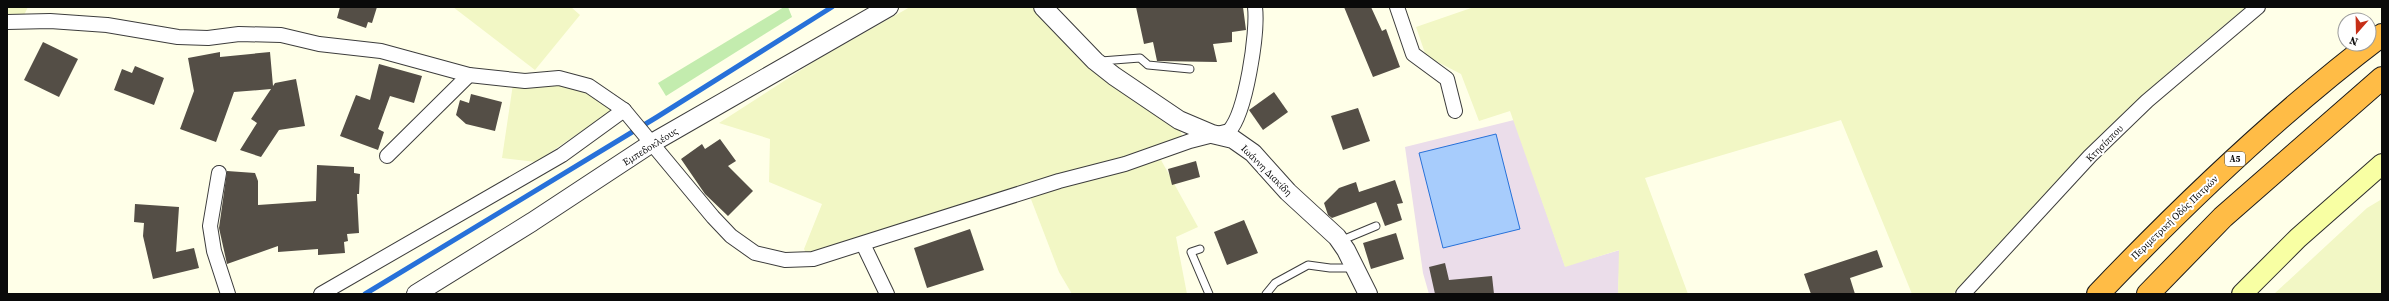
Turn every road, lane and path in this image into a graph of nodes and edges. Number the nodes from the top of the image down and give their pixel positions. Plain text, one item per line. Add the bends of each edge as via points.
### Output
1 (889, 7) edge
2 (1043, 7) edge
3 (1255, 7) edge
4 (1396, 7) edge
5 (2258, 7) edge
6 (7, 22) edge
7 (2382, 35) edge
8 (1095, 61) junction
9 (1190, 69) dead end
10 (470, 75) junction
11 (2382, 78) edge
12 (1455, 110) dead end
13 (629, 115) junction
14 (1212, 134) junction
15 (652, 143) junction
16 (387, 156) dead end
17 (2382, 164) edge
18 (219, 173) dead end
19 (2373, 178) edge
20 (1376, 226) dead end
21 (1340, 241) junction
22 (863, 244) junction
23 (1200, 249) dead end
24 (1355, 268) junction
25 (228, 294) edge
26 (321, 294) edge
27 (416, 294) edge
28 (887, 294) edge
29 (1209, 294) edge
30 (1266, 294) edge
31 (1368, 294) edge
32 (1963, 294) edge
33 (2098, 294) edge
34 (2148, 294) edge
35 (2242, 294) edge

1 - 15 street, Εμπεδοκλέους
2 - 8 street, Ιωάννη Διακίδη
3 - 14 street via 1255,43 1236,122 1229,131
4 - 12 street via 1413,54 1447,79
5 - 32 street, Κτησίππου via 2147,101 2096,151
6 - 10 street via 50,21 107,25 178,37 281,35 318,44 381,51
7 - 33 highway, Περιμετρική Οδός Πατρών / Α5 via 2322,83 2200,192
8 - 9 lane via 1140,58 1148,65
8 - 14 street, Ιωάννη Διακίδη via 1179,120
10 - 13 street via 525,81 559,78 589,86
10 - 16 street
11 - 34 highway via 2223,217
13 - 15 street
13 - 26 street
14 - 21 street, Ιωάννη Διακίδη via 1233,139 1253,153 1288,192 1327,226
14 - 22 street via 1125,164 1059,181
15 - 22 street via 713,217 731,236 755,253 786,260 813,259
15 - 27 street, Εμπεδοκλέους
17 - 19 main road
18 - 25 street via 210,226 214,251
19 - 35 main road via 2298,238
20 - 21 lane
21 - 24 street, Ιωάννη Διακίδη
22 - 28 street
23 - 29 lane via 1191,252
24 - 30 lane via 1308,265 1274,282
24 - 31 street, Ιωάννη Διακίδη

